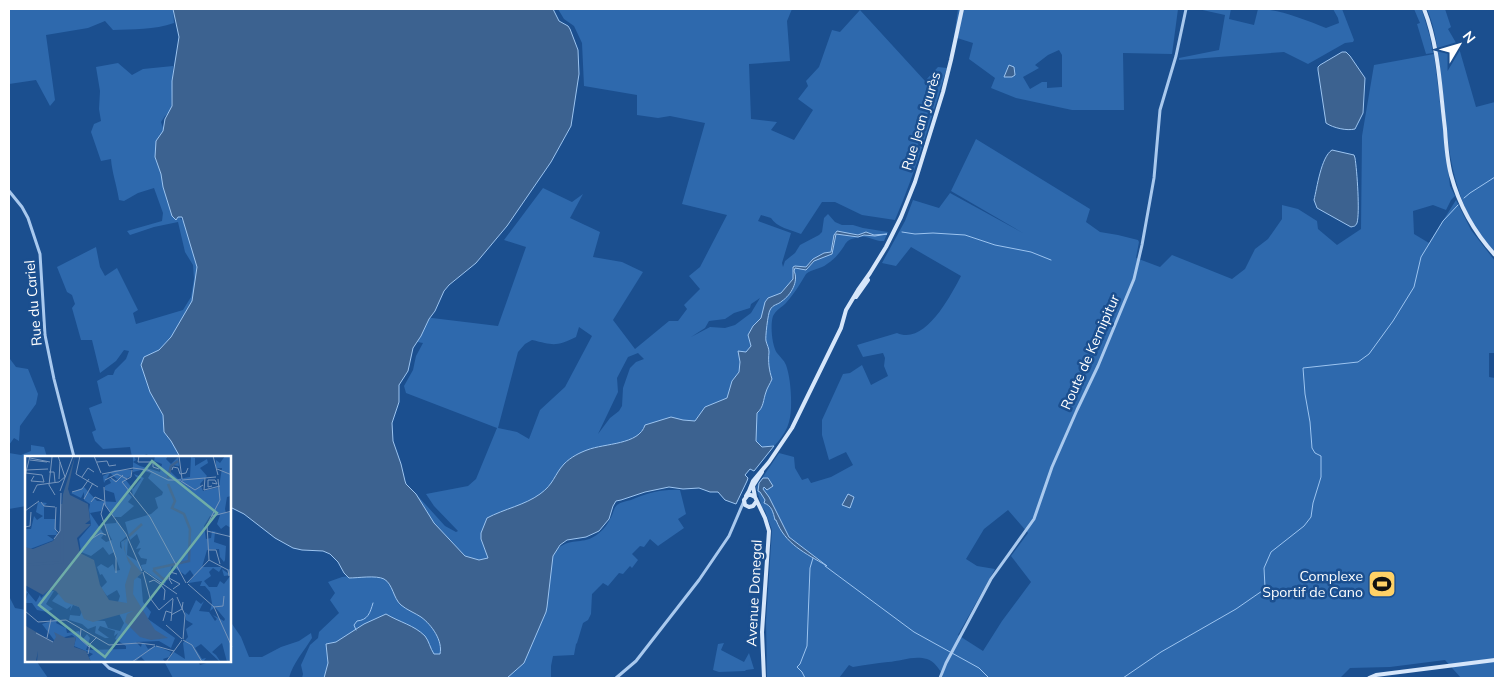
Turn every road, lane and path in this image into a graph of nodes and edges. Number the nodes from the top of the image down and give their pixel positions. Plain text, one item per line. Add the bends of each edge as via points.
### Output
1 (962, 9) edge
2 (1186, 9) edge
3 (1424, 9) edge
4 (9, 190) edge
5 (1495, 255) edge
6 (74, 456) edge
7 (762, 471) junction
8 (745, 498) junction
9 (755, 499) junction
10 (750, 507) junction
11 (761, 511) junction
12 (740, 512) junction
13 (1495, 660) edge
14 (103, 662) edge
15 (132, 678) edge
16 (616, 678) edge
17 (764, 678) edge
18 (940, 678) edge
19 (1369, 678) edge

1 - 7 main road, Rue Jean Jaurès via 949,70 912,189 891,237 844,316 792,428
2 - 18 street, Route de Kernipitur via 1160,110 1154,178 1134,279 1052,466 1034,519 991,579
3 - 5 main road via 1436,52 1449,164 1455,187 1472,225
4 - 6 street, Rue du Cariel via 28,218 40,254 45,335
7 - 8 main road, Rue Jean Jaurès via 752,481
7 - 9 main road via 754,486
8 - 9 main road via 749,495
8 - 10 main road via 745,505
8 - 12 street
9 - 10 main road
9 - 11 main road, Avenue Donegal
10 - 11 main road
10 - 12 street
11 - 17 main road, Avenue Donegal via 768,531 762,632
12 - 16 street via 721,550 699,580 636,660
13 - 19 main road
14 - 15 street

